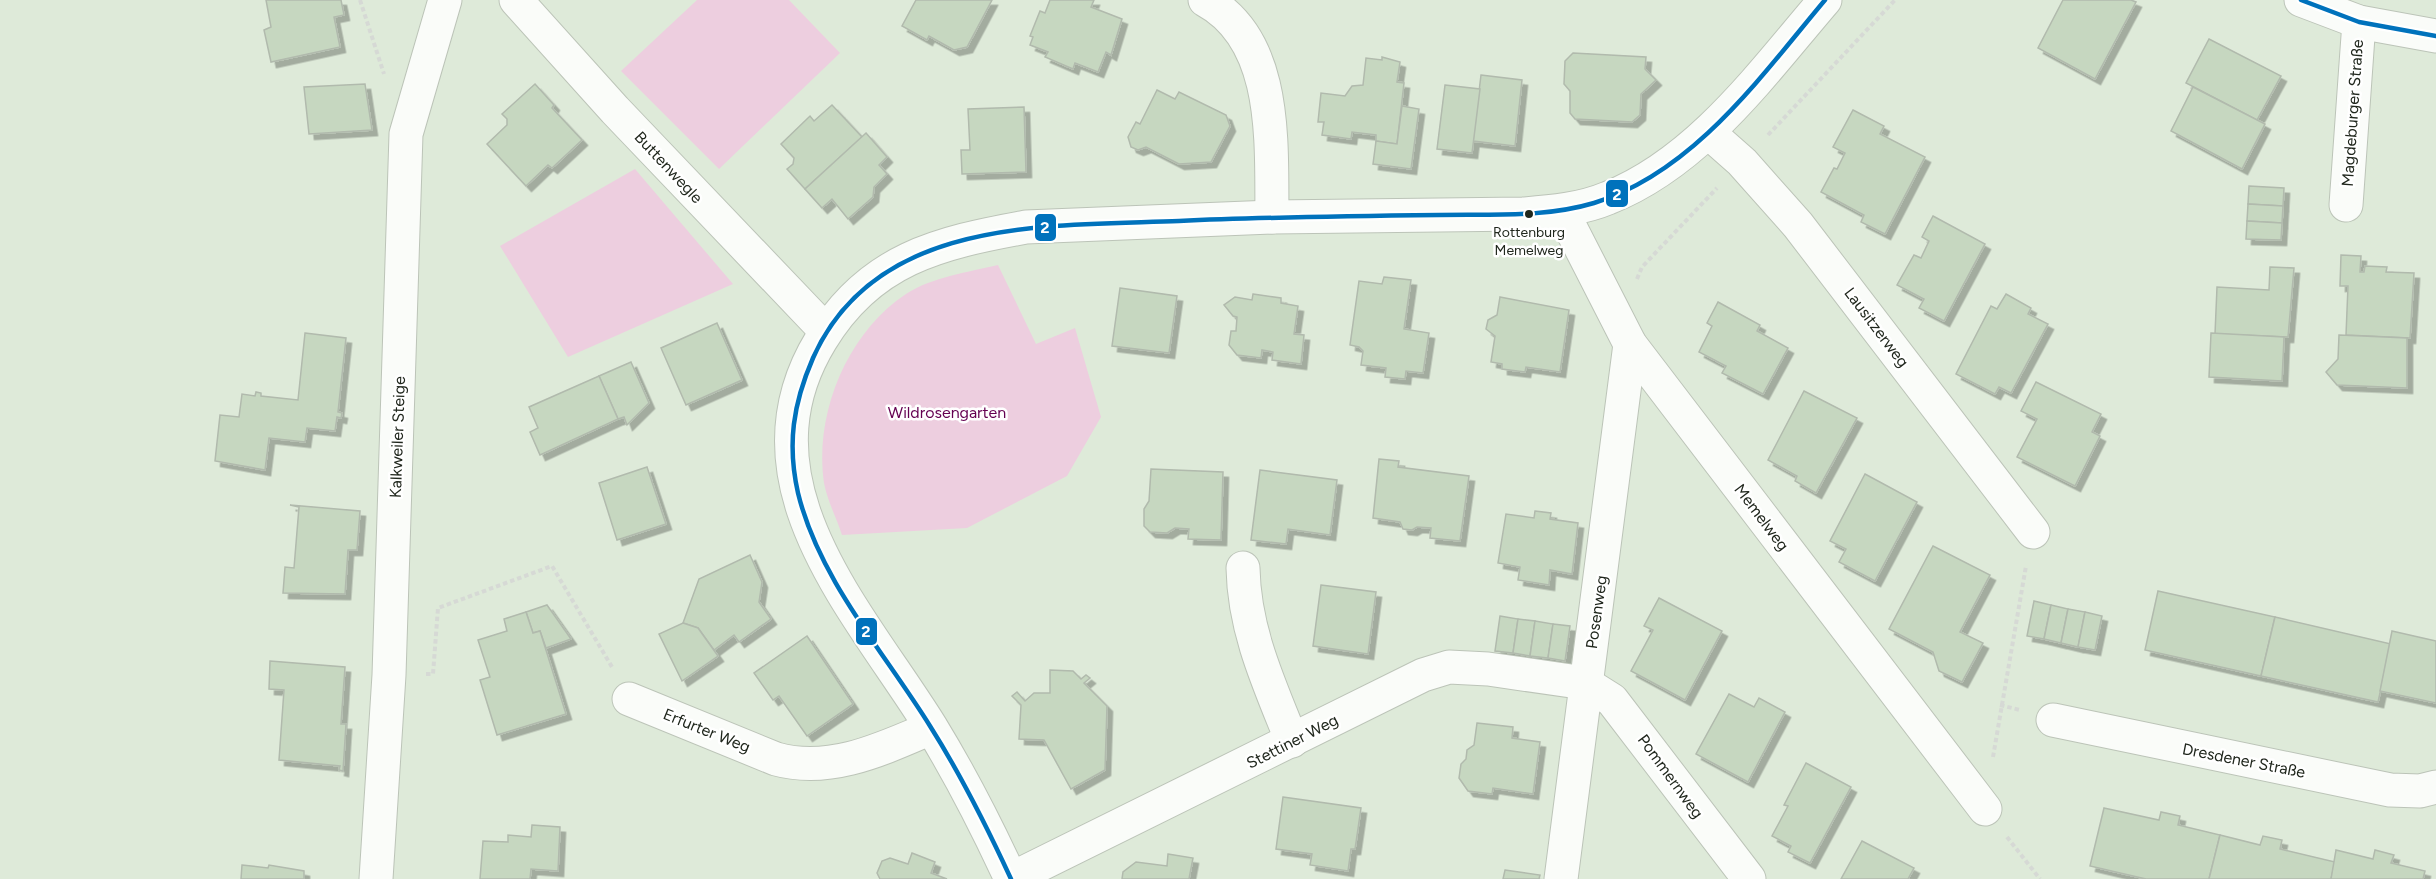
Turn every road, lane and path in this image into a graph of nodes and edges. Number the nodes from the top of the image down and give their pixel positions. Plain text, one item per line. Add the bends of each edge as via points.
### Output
1 (360, 0) edge
2 (445, 0) edge
3 (1205, 0) edge
4 (1825, 0) edge
5 (2301, 0) edge
6 (519, 4) edge
7 (2359, 22) junction
8 (2436, 36) edge
9 (385, 78) dead end
10 (1708, 132) junction
11 (2346, 205) dead end
12 (1562, 211) junction
13 (1272, 217) junction
14 (826, 331) junction
15 (1630, 344) junction
16 (2033, 532) joint
17 (1244, 568) dead end
18 (389, 675) junction
19 (1585, 683) junction
20 (629, 699) joint
21 (2000, 705) dead end
22 (2053, 720) dead end
23 (932, 728) junction
24 (1292, 741) junction
25 (2436, 788) edge
26 (1985, 809) dead end
27 (376, 879) edge
28 (1011, 879) edge
29 (1561, 879) edge
30 (1749, 879) edge

1 - 9 path
2 - 18 street, Kalkweiler Steige via 406,134
3 - 13 street via 1231,17 1248,38 1261,79 1271,134
4 - 10 street
5 - 7 street, Magdeburger Straße
6 - 14 street, Buttenwegle
7 - 8 street, Magdeburger Straße
7 - 11 street, Magdeburger Straße
10 - 12 street via 1678,160 1645,182 1607,199
10 - 16 street, Lausitzerweg via 1742,162 1798,225
12 - 13 street
12 - 15 street, Memelweg
13 - 14 street via 1026,227 988,234 895,265 845,304
14 - 23 street via 796,391 791,440 802,509 839,585
15 - 19 street, Posenweg
15 - 26 street, Memelweg
16 - 21 path
17 - 24 street via 1250,628
18 - 20 path via 433,674 438,608 552,566
18 - 27 street, Kalkweiler Steige
19 - 24 street, Stettiner Weg via 1467,667 1442,668
19 - 29 street, Posenweg
19 - 30 street, Pommernweg via 1626,714
20 - 23 street, Erfurter Weg via 798,765 847,759
22 - 25 street, Dresdener Straße via 2390,790
23 - 28 street
24 - 28 street, Stettiner Weg

